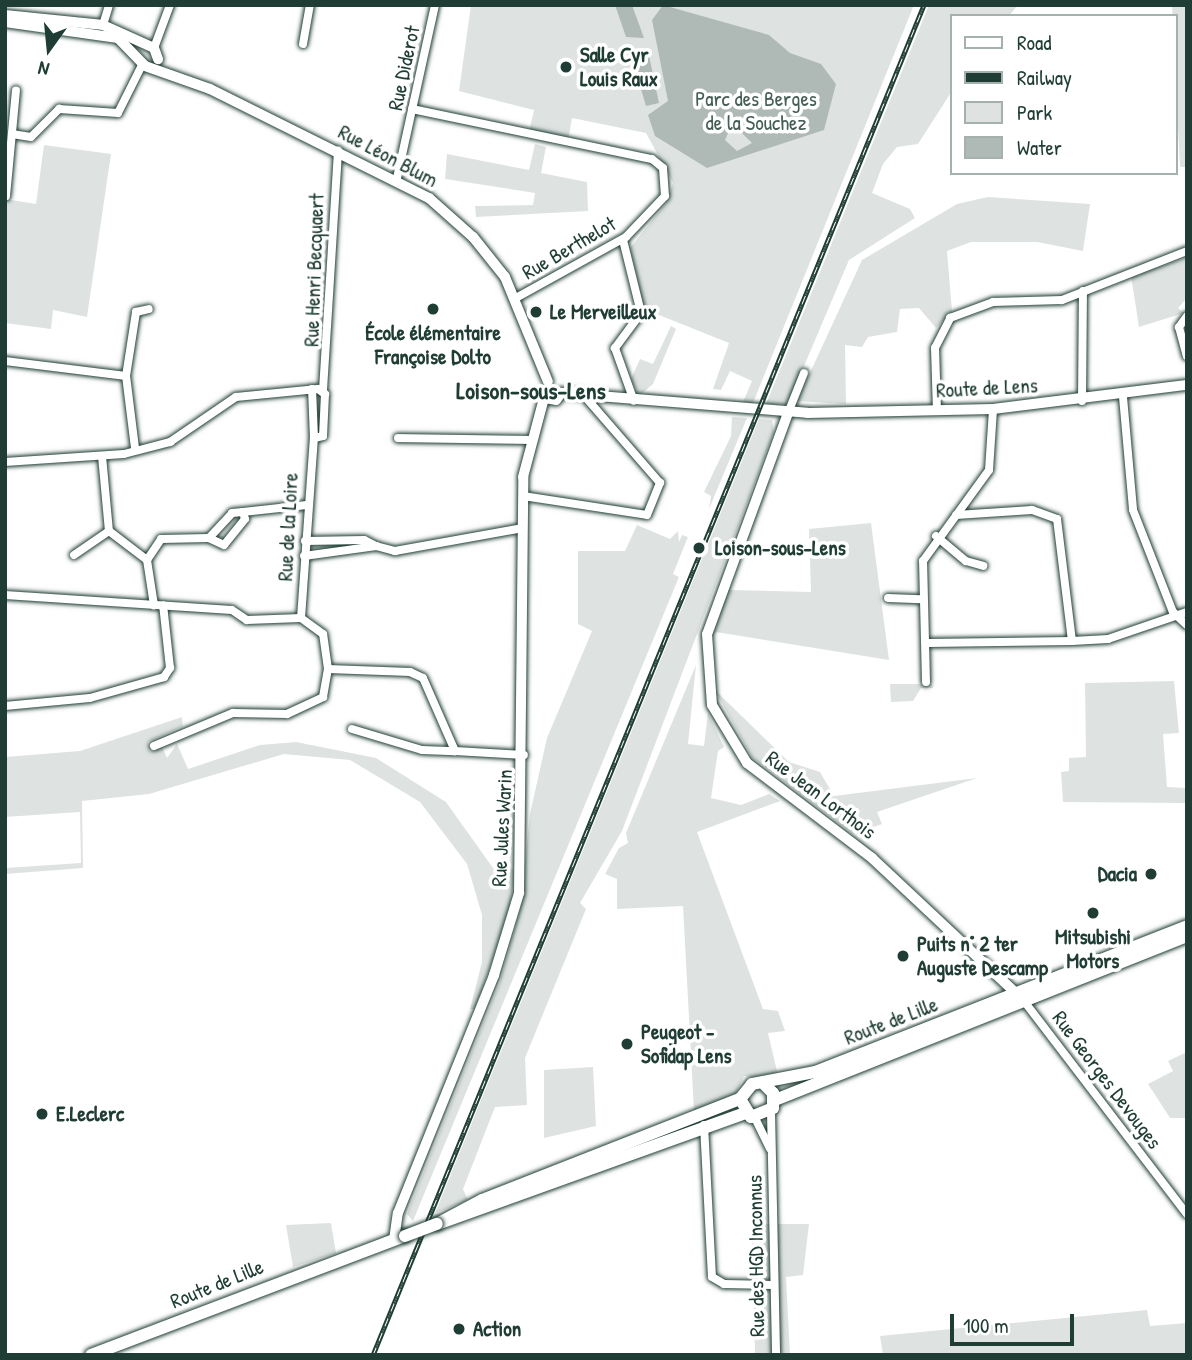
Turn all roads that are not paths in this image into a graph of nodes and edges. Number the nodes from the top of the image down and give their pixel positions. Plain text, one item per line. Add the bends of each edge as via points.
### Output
1 (109, 5) edge
2 (170, 5) edge
3 (310, 5) edge
4 (435, 5) edge
5 (5, 15) edge
6 (5, 22) edge
7 (103, 25) junction
8 (303, 44) dead end
9 (150, 47) junction
10 (147, 61) junction
11 (16, 90) dead end
12 (412, 109) junction
13 (12, 134) junction
14 (338, 150) junction
15 (397, 178) junction
16 (6, 195) edge
17 (623, 240) junction
18 (1187, 251) edge
19 (1083, 291) junction
20 (516, 298) junction
21 (149, 309) dead end
22 (1187, 316) edge
23 (1187, 356) edge
24 (5, 361) edge
25 (804, 373) dead end
26 (126, 376) junction
27 (548, 383) junction
28 (1187, 386) edge
29 (312, 389) junction
30 (323, 390) junction
31 (561, 393) junction
32 (1123, 397) junction
33 (544, 398) junction
34 (586, 398) junction
35 (634, 401) junction
36 (1082, 401) junction
37 (993, 409) junction
38 (937, 411) junction
39 (788, 413) junction
40 (398, 438) dead end
41 (314, 439) junction
42 (529, 440) junction
43 (135, 448) junction
44 (102, 456) junction
45 (5, 463) edge
46 (976, 493) junction
47 (523, 496) junction
48 (307, 505) junction
49 (243, 512) junction
50 (987, 515) junction
51 (956, 516) junction
52 (523, 528) junction
53 (109, 531) junction
54 (936, 536) junction
55 (209, 538) junction
56 (305, 541) junction
57 (376, 546) junction
58 (74, 555) dead end
59 (304, 556) junction
60 (146, 560) junction
61 (983, 566) dead end
62 (5, 594) edge
63 (888, 598) dead end
64 (921, 599) junction
65 (158, 605) junction
66 (1187, 612) edge
67 (1177, 616) junction
68 (300, 618) junction
69 (1187, 625) edge
70 (1072, 641) junction
71 (928, 643) junction
72 (328, 669) junction
73 (926, 682) dead end
74 (5, 706) edge
75 (352, 729) dead end
76 (154, 746) dead end
77 (454, 751) junction
78 (524, 755) junction
79 (1187, 926) edge
80 (1187, 936) edge
81 (1020, 997) junction
82 (764, 1084) junction
83 (740, 1099) junction
84 (773, 1106) junction
85 (750, 1115) junction
86 (704, 1125) junction
87 (772, 1156) junction
88 (1187, 1214) edge
89 (437, 1224) junction
90 (400, 1238) junction
91 (359, 1253) junction
92 (772, 1285) junction
93 (91, 1355) edge
94 (110, 1355) edge
95 (776, 1355) edge

1 - 7 street
2 - 9 street
3 - 8 street
4 - 12 street, Rue Diderot
5 - 7 street
6 - 10 street, Rue Léon Blum via 102,32
7 - 9 street
9 - 10 street
9 - 10 street
10 - 13 street via 118,113 59,109 32,137
10 - 14 street, Rue Léon Blum
11 - 13 street
12 - 15 street, Rue Diderot
12 - 17 street, Rue Berthelot via 652,159 663,168 667,189
13 - 16 street
14 - 15 street, Rue Léon Blum
14 - 30 street, Rue Henri Becquaert
15 - 20 street, Rue Léon Blum via 468,231
17 - 20 street, Rue Berthelot
17 - 35 street via 641,313 615,348
18 - 19 street
19 - 36 street
19 - 38 street via 1051,302 993,302 950,318 935,348
20 - 27 street, Rue Léon Blum
21 - 26 street via 136,312
22 - 23 street via 1179,327
24 - 26 street
25 - 39 street, Rue Jean Lorthois
26 - 43 street
27 - 31 street
27 - 33 street, Rue Jules Warin
28 - 32 street, Route de Lens
29 - 30 street
29 - 41 street, Rue de la Loire
29 - 43 street via 236,397 170,442
30 - 41 street, Rue de la Loire via 323,436
31 - 33 street via 556,400
31 - 34 street
32 - 36 street, Route de Lens
32 - 67 street via 1132,505
33 - 42 street, Rue Jules Warin
34 - 35 street
34 - 47 street via 660,483 647,515
35 - 39 street
36 - 37 street, Route de Lens
37 - 38 street, Route de Lens
37 - 46 street via 993,456
38 - 39 street, Route de Lens
39 - 81 street, Rue Jean Lorthois via 707,634 712,705 747,763 872,858
40 - 42 street
41 - 48 street, Rue de la Loire
42 - 47 street, Rue Jules Warin
43 - 44 street
44 - 45 street
44 - 53 street
46 - 50 street
46 - 51 street
47 - 52 street, Rue Jules Warin
48 - 49 street
48 - 56 street, Rue de la Loire
49 - 55 street via 232,513
49 - 55 street via 245,519 224,545
50 - 51 street
50 - 70 street via 1032,510 1057,519
51 - 54 street
52 - 57 street via 395,551
52 - 78 street, Rue Jules Warin
53 - 58 street
53 - 60 street
54 - 61 street via 966,561
54 - 64 street via 923,561
55 - 60 street via 161,539
56 - 57 street via 364,540
56 - 59 street, Rue de la Loire
57 - 59 street
59 - 68 street, Rue de la Loire
60 - 65 street
62 - 65 street
63 - 64 street
64 - 71 street
65 - 68 street via 232,610 247,621
65 - 74 street via 170,668 164,677 90,698
66 - 67 street
67 - 69 street
67 - 70 street via 1108,639
68 - 72 street via 320,627
70 - 71 street
71 - 73 street
72 - 76 street via 323,697 308,709 233,713
72 - 77 street via 423,678
75 - 77 street via 422,750
77 - 78 street
78 - 90 street, Rue Jules Warin via 514,916 398,1213
79 - 81 main road, Route de Lille
80 - 81 main road, Route de Lille
81 - 82 main road, Route de Lille via 815,1072
81 - 84 main road, Route de Lille
81 - 88 street, Rue Georges Devouges
82 - 83 main road, Route de Lille via 748,1086
82 - 84 main road
83 - 85 main road
83 - 89 main road, Route de Lille via 482,1200
84 - 85 main road, Route de Lille
84 - 87 street, Rue des HGD Inconnus
85 - 86 main road, Route de Lille
85 - 87 street, Rue des HGD Inconnus
86 - 89 main road, Route de Lille
86 - 92 street via 712,1277 724,1284
87 - 92 street, Rue des HGD Inconnus
89 - 90 main road, Route de Lille, bridge
90 - 91 main road, Route de Lille
91 - 93 main road, Route de Lille
91 - 94 main road, Route de Lille
92 - 95 street, Rue des HGD Inconnus

